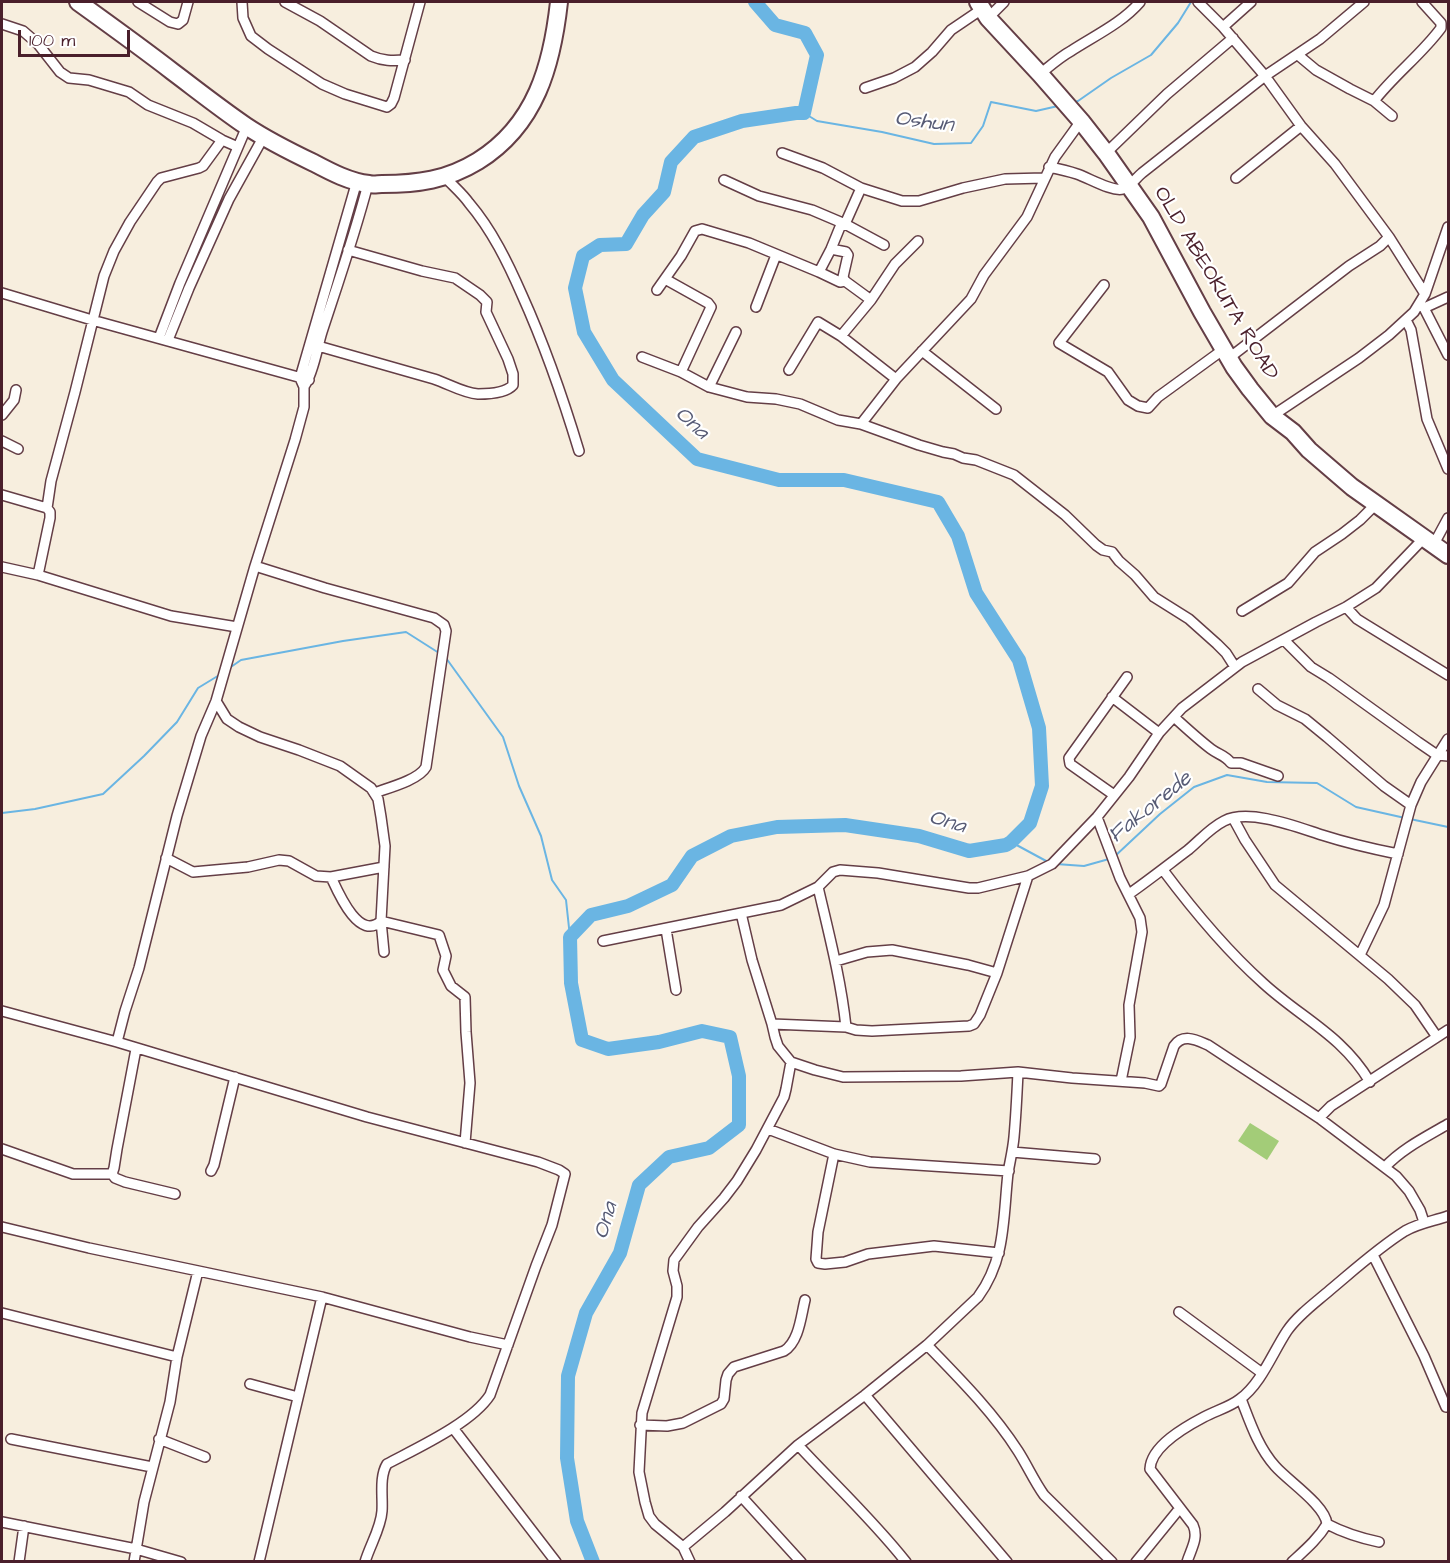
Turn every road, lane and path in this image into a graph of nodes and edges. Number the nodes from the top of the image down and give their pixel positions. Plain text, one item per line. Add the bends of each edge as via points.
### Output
1 (78, 2) edge
2 (138, 2) edge
3 (188, 2) edge
4 (242, 2) edge
5 (285, 2) edge
6 (420, 2) edge
7 (560, 2) edge
8 (1004, 2) edge
9 (1140, 2) edge
10 (1198, 2) edge
11 (1251, 2) edge
12 (1364, 2) edge
13 (1422, 2) edge
14 (982, 9) edge
15 (2, 24) edge
16 (1223, 27) junction
17 (1233, 38) junction
18 (1298, 55) junction
19 (405, 60) junction
20 (1040, 74) junction
21 (1266, 76) junction
22 (865, 88) dead end
23 (1374, 101) junction
24 (1392, 116) dead end
25 (1081, 121) junction
26 (247, 126) junction
27 (1301, 126) junction
28 (264, 136) junction
29 (222, 140) junction
30 (238, 147) junction
31 (782, 153) dead end
32 (1106, 153) junction
33 (230, 165) junction
34 (1049, 167) junction
35 (243, 172) junction
36 (444, 176) junction
37 (1044, 178) junction
38 (1236, 178) dead end
39 (724, 180) dead end
40 (223, 182) junction
41 (362, 183) junction
42 (1129, 186) junction
43 (861, 188) junction
44 (235, 189) junction
45 (845, 224) junction
46 (1449, 227) edge
47 (1389, 237) junction
48 (918, 241) dead end
49 (884, 245) dead end
50 (831, 249) junction
51 (348, 250) junction
52 (776, 255) junction
53 (819, 272) junction
54 (664, 279) junction
55 (845, 281) junction
56 (1104, 285) dead end
57 (657, 290) dead end
58 (2, 293) edge
59 (1425, 294) junction
60 (1449, 297) edge
61 (872, 300) junction
62 (756, 307) dead end
63 (1421, 307) junction
64 (92, 320) junction
65 (1406, 320) junction
66 (736, 332) dead end
67 (842, 336) junction
68 (163, 339) junction
69 (318, 346) junction
70 (922, 351) junction
71 (1226, 354) junction
72 (1449, 355) edge
73 (642, 357) dead end
74 (789, 370) dead end
75 (681, 372) junction
76 (896, 379) junction
77 (304, 382) junction
78 (709, 387) junction
79 (16, 390) dead end
80 (996, 409) dead end
81 (2, 415) edge
82 (1272, 416) junction
83 (861, 424) junction
84 (2, 441) edge
85 (18, 449) dead end
86 (579, 451) dead end
87 (1449, 469) edge
88 (2, 495) edge
89 (1376, 504) junction
90 (47, 508) junction
91 (1449, 518) edge
92 (1429, 541) junction
93 (1449, 555) edge
94 (255, 566) junction
95 (2, 567) edge
96 (38, 575) junction
97 (1346, 607) junction
98 (1242, 611) dead end
99 (237, 627) junction
100 (1284, 640) junction
101 (1235, 667) junction
102 (1449, 675) edge
103 (1126, 676) dead end
104 (1258, 688) dead end
105 (1112, 697) junction
106 (216, 701) junction
107 (1174, 717) junction
108 (1159, 733) junction
109 (1449, 739) edge
110 (1437, 755) junction
111 (1449, 756) edge
112 (1278, 776) dead end
113 (374, 794) junction
114 (1114, 795) junction
115 (1412, 805) junction
116 (1097, 817) junction
117 (1233, 818) junction
118 (1398, 854) junction
119 (166, 858) junction
120 (384, 867) junction
121 (1163, 870) junction
122 (1028, 876) junction
123 (331, 877) junction
124 (818, 887) junction
125 (1129, 894) junction
126 (741, 914) junction
127 (381, 921) junction
128 (666, 929) junction
129 (603, 941) dead end
130 (384, 952) dead end
131 (1360, 955) junction
132 (836, 962) junction
133 (997, 973) junction
134 (676, 990) dead end
135 (2, 1011) edge
136 (772, 1024) junction
137 (846, 1027) junction
138 (1449, 1030) edge
139 (1437, 1036) junction
140 (117, 1042) junction
141 (136, 1048) junction
142 (791, 1062) junction
143 (1018, 1072) junction
144 (235, 1077) junction
145 (1121, 1081) junction
146 (1370, 1082) junction
147 (1319, 1118) junction
148 (1449, 1124) edge
149 (768, 1129) junction
150 (465, 1143) junction
151 (2, 1149) edge
152 (1012, 1152) junction
153 (834, 1154) junction
154 (1095, 1159) dead end
155 (1385, 1167) junction
156 (210, 1171) dead end
157 (1009, 1171) junction
158 (112, 1174) junction
159 (175, 1194) dead end
160 (1449, 1216) edge
161 (1424, 1222) junction
162 (2, 1227) edge
163 (999, 1254) junction
164 (1372, 1255) junction
165 (198, 1271) junction
166 (322, 1297) junction
167 (805, 1300) dead end
168 (1179, 1312) dead end
169 (2, 1313) edge
170 (508, 1345) junction
171 (927, 1345) junction
172 (177, 1357) junction
173 (1262, 1373) junction
174 (250, 1384) dead end
175 (865, 1395) junction
176 (298, 1397) junction
177 (1241, 1399) junction
178 (1446, 1407) dead end
179 (640, 1425) junction
180 (453, 1428) junction
181 (11, 1438) dead end
182 (159, 1439) junction
183 (798, 1445) junction
184 (205, 1457) dead end
185 (152, 1467) junction
186 (741, 1496) junction
187 (1180, 1508) junction
188 (2, 1522) edge
189 (1327, 1524) junction
190 (24, 1526) junction
191 (1379, 1542) dead end
192 (683, 1546) junction
193 (136, 1549) junction
194 (19, 1562) edge
195 (134, 1562) edge
196 (181, 1562) edge
197 (259, 1562) edge
198 (365, 1562) edge
199 (556, 1562) edge
200 (690, 1562) edge
201 (801, 1562) edge
202 (906, 1562) edge
203 (1007, 1562) edge
204 (1112, 1562) edge
205 (1136, 1562) edge
206 (1186, 1562) edge
207 (1292, 1562) edge

1 - 26 highway
2 - 3 street via 178,24
4 - 19 street via 243,18 251,36 322,84 345,94 387,107 392,104
5 - 19 street via 371,56
6 - 19 street
7 - 36 highway via 547,69 521,122 485,157
8 - 14 street
9 - 20 street
10 - 16 street
11 - 16 street
12 - 18 street
13 - 23 street via 1441,28
14 - 20 highway, OLD ABEOKUTA ROAD
14 - 22 street via 951,30 915,67
15 - 29 street via 23,31 69,78 129,92
16 - 17 street
17 - 21 street
17 - 32 street
18 - 21 street
18 - 23 street via 1316,70
20 - 25 highway, OLD ABEOKUTA ROAD
21 - 27 street
21 - 42 street
23 - 24 street
25 - 32 highway, OLD ABEOKUTA ROAD
25 - 34 street
26 - 28 highway
26 - 30 street
27 - 38 street
27 - 47 street via 1335,164
28 - 35 street
28 - 41 highway via 344,178
29 - 30 street
29 - 64 street via 203,166 157,182 114,251
30 - 33 street
31 - 43 street
32 - 42 highway, OLD ABEOKUTA ROAD
33 - 35 street
33 - 40 street
34 - 37 street
34 - 42 street via 1111,187
35 - 44 street
36 - 41 highway via 404,184
36 - 86 street via 469,203 508,264 561,390
37 - 43 street via 1005,179 919,201 902,201
37 - 70 street via 1027,217 971,299
39 - 45 street via 759,196 812,210
40 - 44 street
40 - 68 street via 180,283
41 - 51 street via 358,221
41 - 77 street
42 - 71 highway, OLD ABEOKUTA ROAD via 1151,217
43 - 45 street
44 - 68 street
45 - 49 street
45 - 50 street
46 - 59 street
47 - 59 street
47 - 71 street
48 - 61 street via 895,264
50 - 53 street
50 - 55 street via 848,255 843,272
51 - 69 street
51 - 69 street via 455,278 485,299 486,312 513,374 513,385 509,390 494,393 466,392
52 - 53 street
52 - 54 street via 702,229 695,231
52 - 62 street
53 - 55 street
54 - 57 street
54 - 75 street via 711,308
55 - 61 street
56 - 71 street via 1059,344 1108,372 1128,400 1138,406 1148,408 1158,396
58 - 64 street
59 - 63 street
60 - 63 street
61 - 67 street
63 - 65 street
63 - 72 street
64 - 68 street
64 - 90 street
65 - 82 street via 1359,358
65 - 87 street via 1427,419
66 - 78 street
67 - 74 street via 818,322
67 - 76 street
68 - 77 street
69 - 77 street
70 - 76 street
70 - 80 street
71 - 82 highway, OLD ABEOKUTA ROAD
73 - 75 street
75 - 78 street
76 - 83 street
77 - 94 street via 304,407
78 - 83 street via 800,404 837,420
79 - 81 street via 14,400
82 - 89 highway, OLD ABEOKUTA ROAD
83 - 101 street via 1014,475 1103,550 1112,552 1154,597 1189,619 1226,652
84 - 85 street
88 - 90 street
89 - 92 highway, OLD ABEOKUTA ROAD
89 - 98 street via 1352,527 1315,552 1288,583
90 - 96 street via 50,518
91 - 92 street
92 - 93 highway, OLD ABEOKUTA ROAD
92 - 97 street via 1376,588
94 - 99 street
94 - 113 street via 434,618 444,625 426,767 417,776
95 - 96 street
96 - 99 street via 171,616
97 - 100 street
97 - 102 street via 1357,619
99 - 106 street
100 - 101 street
100 - 110 street via 1311,667
101 - 107 street
103 - 105 street
104 - 115 street via 1277,705 1305,719
105 - 108 street
105 - 114 street via 1068,761
106 - 113 street via 227,718 239,727 340,766
106 - 119 street via 201,735
107 - 108 street
107 - 112 street via 1231,763
108 - 114 street
109 - 110 street
110 - 111 street
110 - 115 street
113 - 120 street via 385,846
114 - 116 street
115 - 118 street
116 - 122 street via 1052,864
116 - 125 street
117 - 118 street via 1264,818
117 - 121 street via 1224,820
117 - 131 street via 1275,885
118 - 131 street via 1384,905
119 - 123 street via 200,873 287,860 316,876
119 - 140 street
120 - 123 street
120 - 127 street
121 - 125 street
121 - 146 street via 1230,951 1263,984 1345,1049
122 - 124 street via 969,888 840,870
122 - 133 street
123 - 127 street via 344,905 358,920 372,927
124 - 126 street via 781,905
124 - 132 street
125 - 145 street via 1142,932
126 - 128 street
126 - 136 street
127 - 130 street
127 - 150 street via 439,935 446,956 443,970 451,986 465,997 470,1083
128 - 129 street
128 - 134 street
131 - 139 street via 1410,1000
132 - 133 street via 867,952 892,950
132 - 137 street
133 - 137 street via 980,1015 969,1026 872,1030
135 - 140 street
136 - 137 street
136 - 142 street via 778,1046
138 - 139 street
139 - 146 street
140 - 141 street
141 - 144 street
141 - 158 street
142 - 143 street via 843,1077
142 - 149 street via 786,1089
143 - 145 street
143 - 152 street
144 - 150 street
144 - 156 street
145 - 147 street via 1159,1086 1174,1046 1189,1038 1208,1045
146 - 147 street
147 - 155 street
148 - 155 street via 1394,1157
149 - 153 street
149 - 179 street via 737,1181 674,1260 676,1297
150 - 170 street via 538,1162 565,1174 552,1225
151 - 158 street via 73,1174
152 - 154 street
152 - 157 street
153 - 157 street via 870,1162
153 - 163 street via 818,1232 818,1263 934,1246
155 - 161 street via 1409,1191
157 - 163 street
158 - 159 street via 124,1182
160 - 161 street
161 - 164 street
162 - 165 street
163 - 171 street via 978,1297
164 - 173 street via 1288,1330
164 - 178 street
165 - 166 street
165 - 172 street
166 - 170 street
166 - 176 street
167 - 179 street via 790,1347 734,1367 728,1374 721,1404 683,1423
168 - 173 street
169 - 172 street
170 - 180 street via 490,1395
171 - 175 street
171 - 204 street via 1001,1426 1044,1495
172 - 182 street
173 - 177 street
174 - 176 street
175 - 183 street
175 - 203 street
176 - 197 street
177 - 187 street via 1178,1432 1154,1454 1150,1469
177 - 189 street via 1265,1454 1312,1500
179 - 192 street via 639,1472 649,1516
180 - 198 street via 387,1464 381,1519
180 - 199 street
181 - 185 street
182 - 184 street
182 - 185 street
183 - 186 street
183 - 202 street
185 - 193 street
186 - 192 street
186 - 201 street
187 - 205 street
187 - 206 street via 1196,1531
188 - 190 street
189 - 191 street
189 - 207 street
190 - 193 street
190 - 194 street
192 - 200 street
193 - 195 street
193 - 196 street

